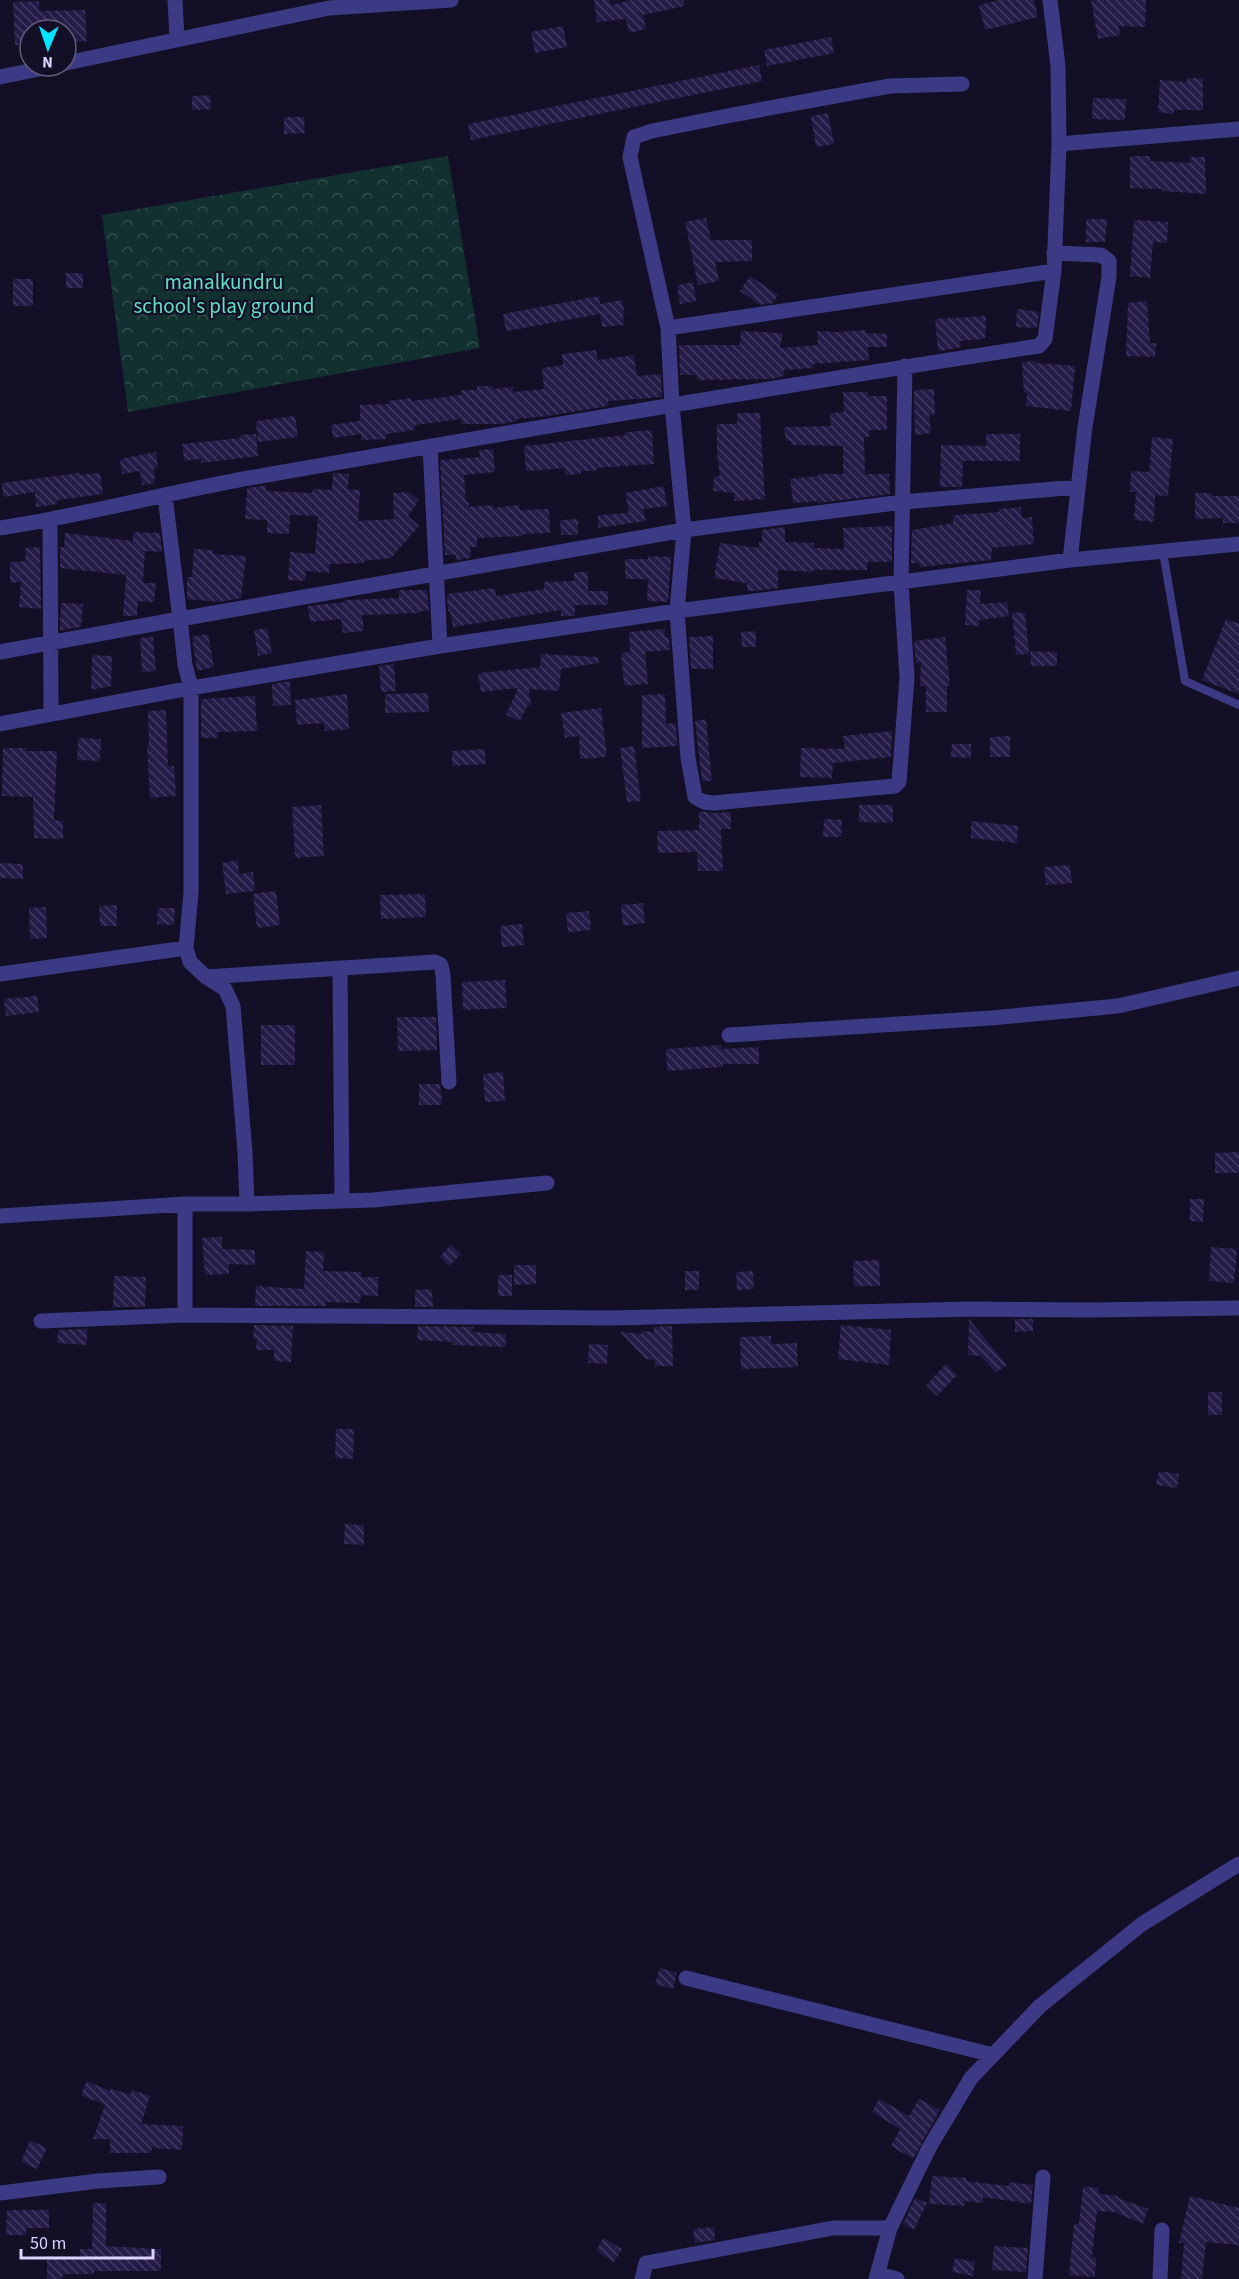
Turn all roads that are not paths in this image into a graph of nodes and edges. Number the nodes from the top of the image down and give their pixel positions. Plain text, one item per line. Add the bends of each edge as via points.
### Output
1 (175, 0) edge
2 (451, 0) edge
3 (1050, 0) edge
4 (177, 39) junction
5 (78, 60) edge
6 (18, 74) edge
7 (0, 78) edge
8 (962, 84) dead end
9 (1239, 129) edge
10 (1059, 144) junction
11 (1054, 254) junction
12 (1054, 271) junction
13 (668, 328) junction
14 (905, 366) junction
15 (672, 405) junction
16 (430, 446) junction
17 (1078, 487) junction
18 (165, 496) junction
19 (903, 502) junction
20 (50, 521) junction
21 (0, 528) edge
22 (684, 530) junction
23 (1239, 544) edge
24 (1163, 552) junction
25 (1070, 560) junction
26 (436, 572) junction
27 (901, 583) junction
28 (677, 611) junction
29 (180, 619) junction
30 (50, 643) junction
31 (440, 646) junction
32 (0, 652) edge
33 (191, 688) junction
34 (1239, 705) edge
35 (51, 714) junction
36 (0, 724) edge
37 (186, 948) junction
38 (340, 968) junction
39 (0, 974) edge
40 (206, 977) junction
41 (1239, 978) edge
42 (729, 1035) dead end
43 (449, 1082) dead end
44 (547, 1183) dead end
45 (342, 1201) junction
46 (185, 1204) junction
47 (247, 1204) junction
48 (0, 1216) edge
49 (1239, 1308) edge
50 (185, 1315) junction
51 (41, 1321) dead end
52 (1239, 1864) edge
53 (686, 1978) dead end
54 (993, 2055) junction
55 (159, 2177) dead end
56 (1043, 2177) dead end
57 (0, 2193) edge
58 (890, 2228) junction
59 (1162, 2230) dead end
60 (877, 2276) edge
61 (642, 2279) edge
62 (897, 2279) edge
63 (1035, 2279) edge
64 (1160, 2279) edge

1 - 4 street
2 - 4 street via 329,8
3 - 10 street via 1059,66
4 - 5 street
6 - 7 street
8 - 13 street via 890,86 634,137 630,157
9 - 10 street
10 - 11 street
11 - 12 street
11 - 17 street via 1101,255 1109,261
12 - 13 street
12 - 14 street via 1045,339 1039,345
13 - 15 street
14 - 15 street
14 - 19 street
15 - 16 street
15 - 22 street
16 - 18 street
16 - 26 street
17 - 19 street
17 - 25 street
18 - 20 street
18 - 29 street
19 - 22 street
19 - 27 street
20 - 21 street
20 - 30 street
22 - 26 street
22 - 28 street
23 - 24 street
24 - 25 street
24 - 34 lane via 1185,681
25 - 27 street
26 - 29 street
26 - 31 street
27 - 28 street
27 - 28 street via 907,678 900,782 895,786 714,803 695,797 688,758
28 - 31 street
29 - 30 street
29 - 33 street
30 - 32 street
30 - 35 street
31 - 33 street
33 - 35 street
33 - 37 street via 191,893
35 - 36 street
37 - 39 street
37 - 40 street via 190,962
38 - 40 street
38 - 43 street via 435,962 441,965
38 - 45 street
40 - 47 street via 225,989 233,1006
41 - 42 street via 1118,1006
44 - 45 street
45 - 47 street
46 - 47 street
46 - 48 street
46 - 50 street
49 - 50 street via 971,1309 612,1318
50 - 51 street
52 - 54 street via 1142,1924 1040,2006
53 - 54 street
54 - 58 street via 971,2078 929,2148
55 - 57 street
56 - 63 street
58 - 60 street
58 - 61 street via 833,2228 646,2263
59 - 64 street
60 - 62 street

